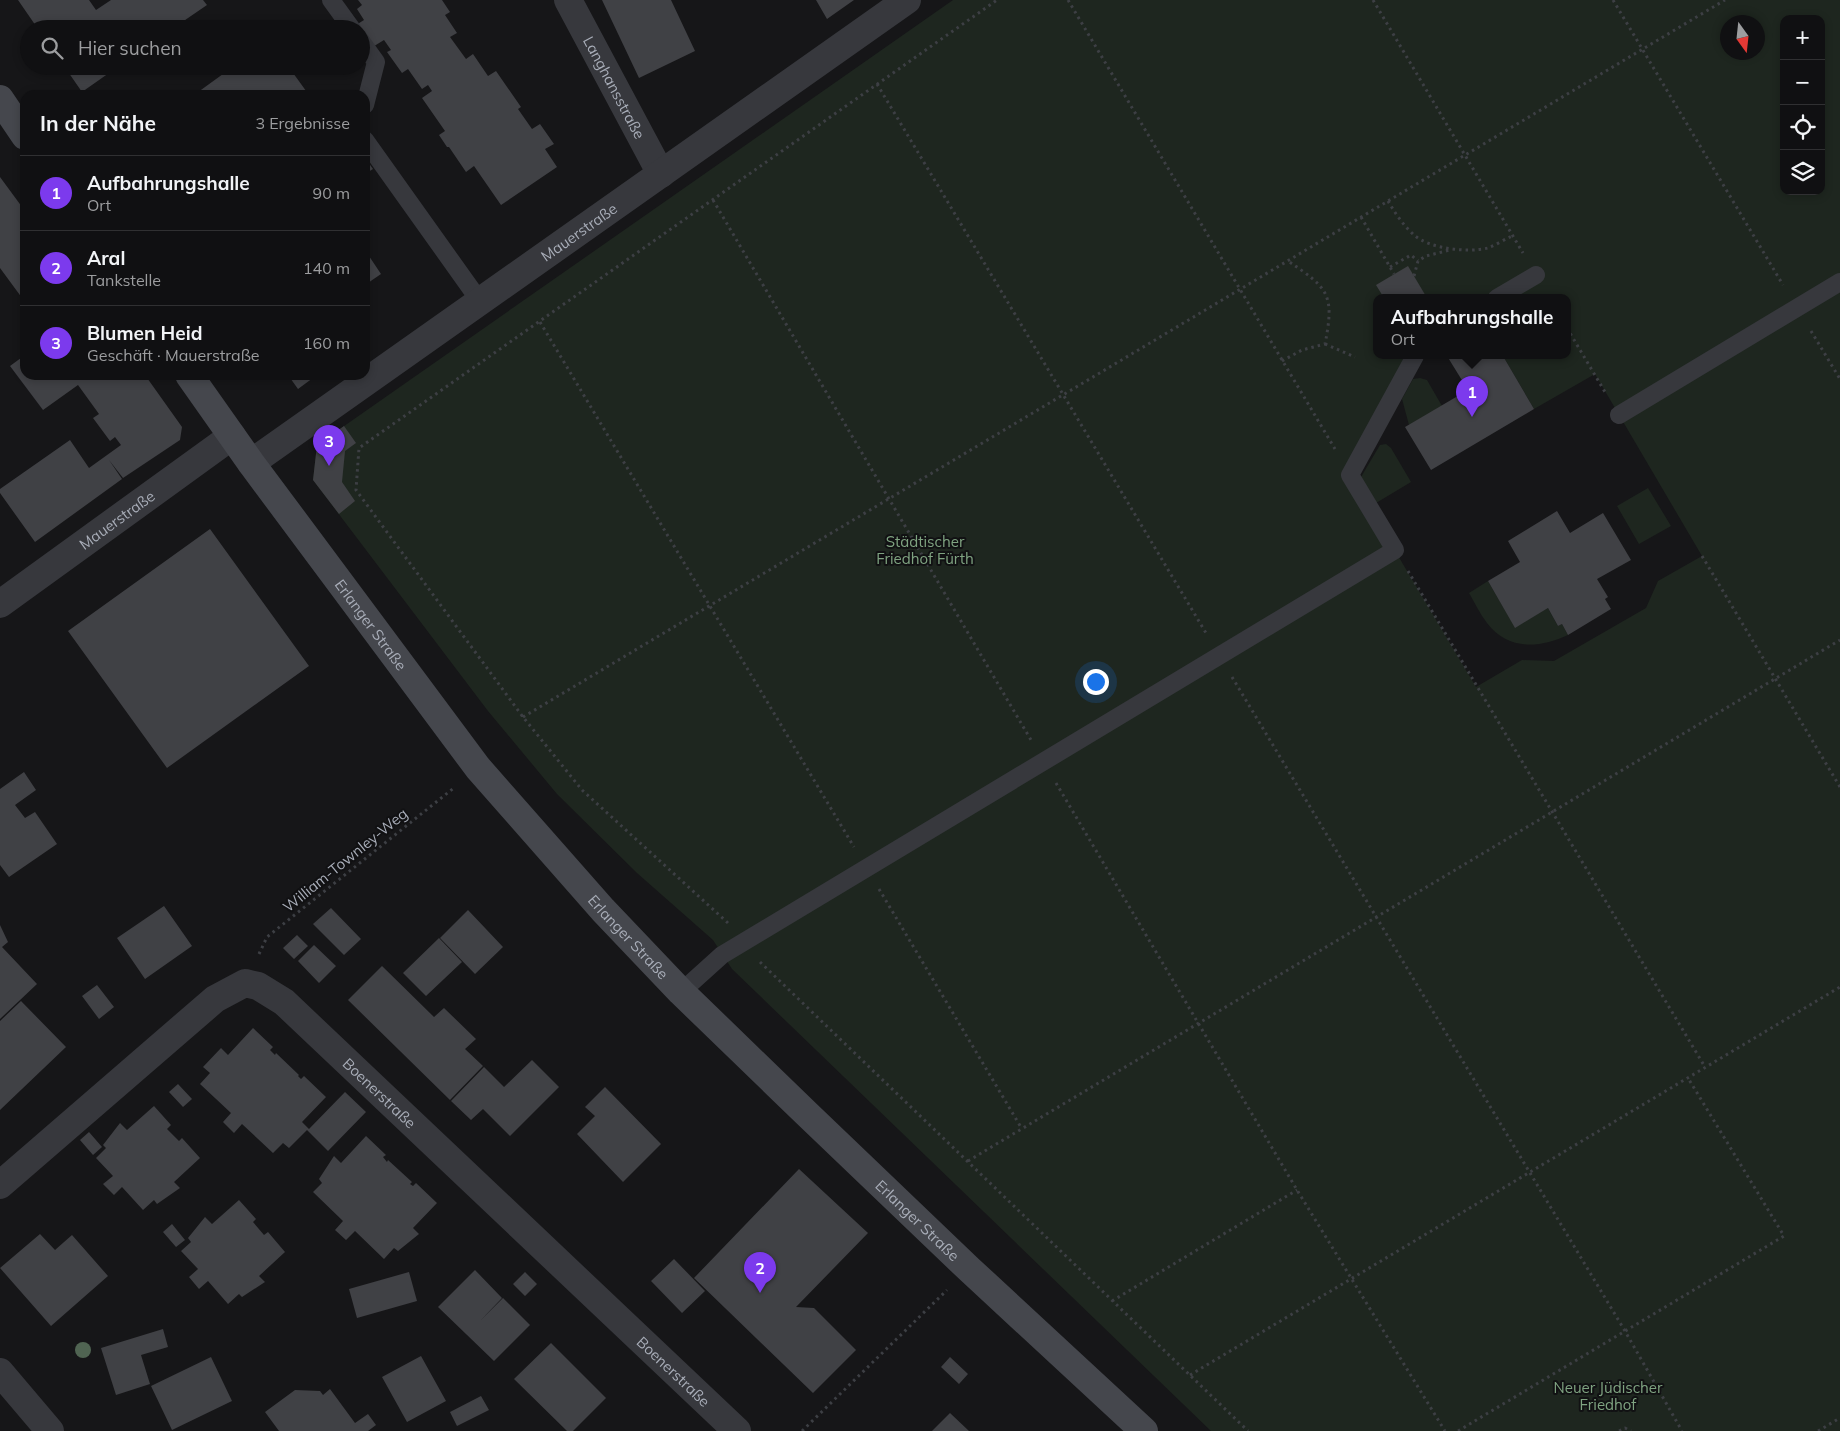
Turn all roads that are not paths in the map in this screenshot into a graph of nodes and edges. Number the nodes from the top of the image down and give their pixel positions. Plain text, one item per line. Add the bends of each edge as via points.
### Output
1 (332, 0) edge
2 (568, 0) edge
3 (907, 0) edge
4 (346, 20) edge
5 (370, 54) edge
6 (369, 90) edge
7 (0, 100) edge
8 (20, 129) edge
9 (370, 147) edge
10 (661, 174) junction
11 (1536, 275) road end
12 (1840, 282) edge
13 (1504, 294) edge
14 (480, 300) junction
15 (1414, 359) edge
16 (370, 378) edge
17 (193, 380) edge
18 (368, 380) edge
19 (1619, 415) dead end
20 (232, 436) junction
21 (251, 463) junction
22 (0, 604) edge
23 (681, 992) junction
24 (0, 1185) edge
25 (0, 1372) edge
26 (50, 1431) edge
27 (737, 1431) edge
28 (1144, 1431) edge

1 - 4 lane
2 - 10 street, Langhansstraße
3 - 10 street, Mauerstraße
5 - 6 lane via 376,62
7 - 8 main road
9 - 14 lane
10 - 14 street, Mauerstraße
11 - 13 lane
12 - 19 lane
14 - 16 street, Mauerstraße
15 - 23 lane via 1350,475 1395,550 722,955
17 - 20 main road, Erlanger Straße
18 - 21 street, Mauerstraße
20 - 21 main road, Erlanger Straße
20 - 22 street, Mauerstraße
21 - 23 main road, Erlanger Straße via 478,768 603,910
23 - 28 main road, Erlanger Straße via 969,1269
24 - 27 street, Boenerstraße via 215,999 245,984 258,986 284,1002
25 - 26 street

